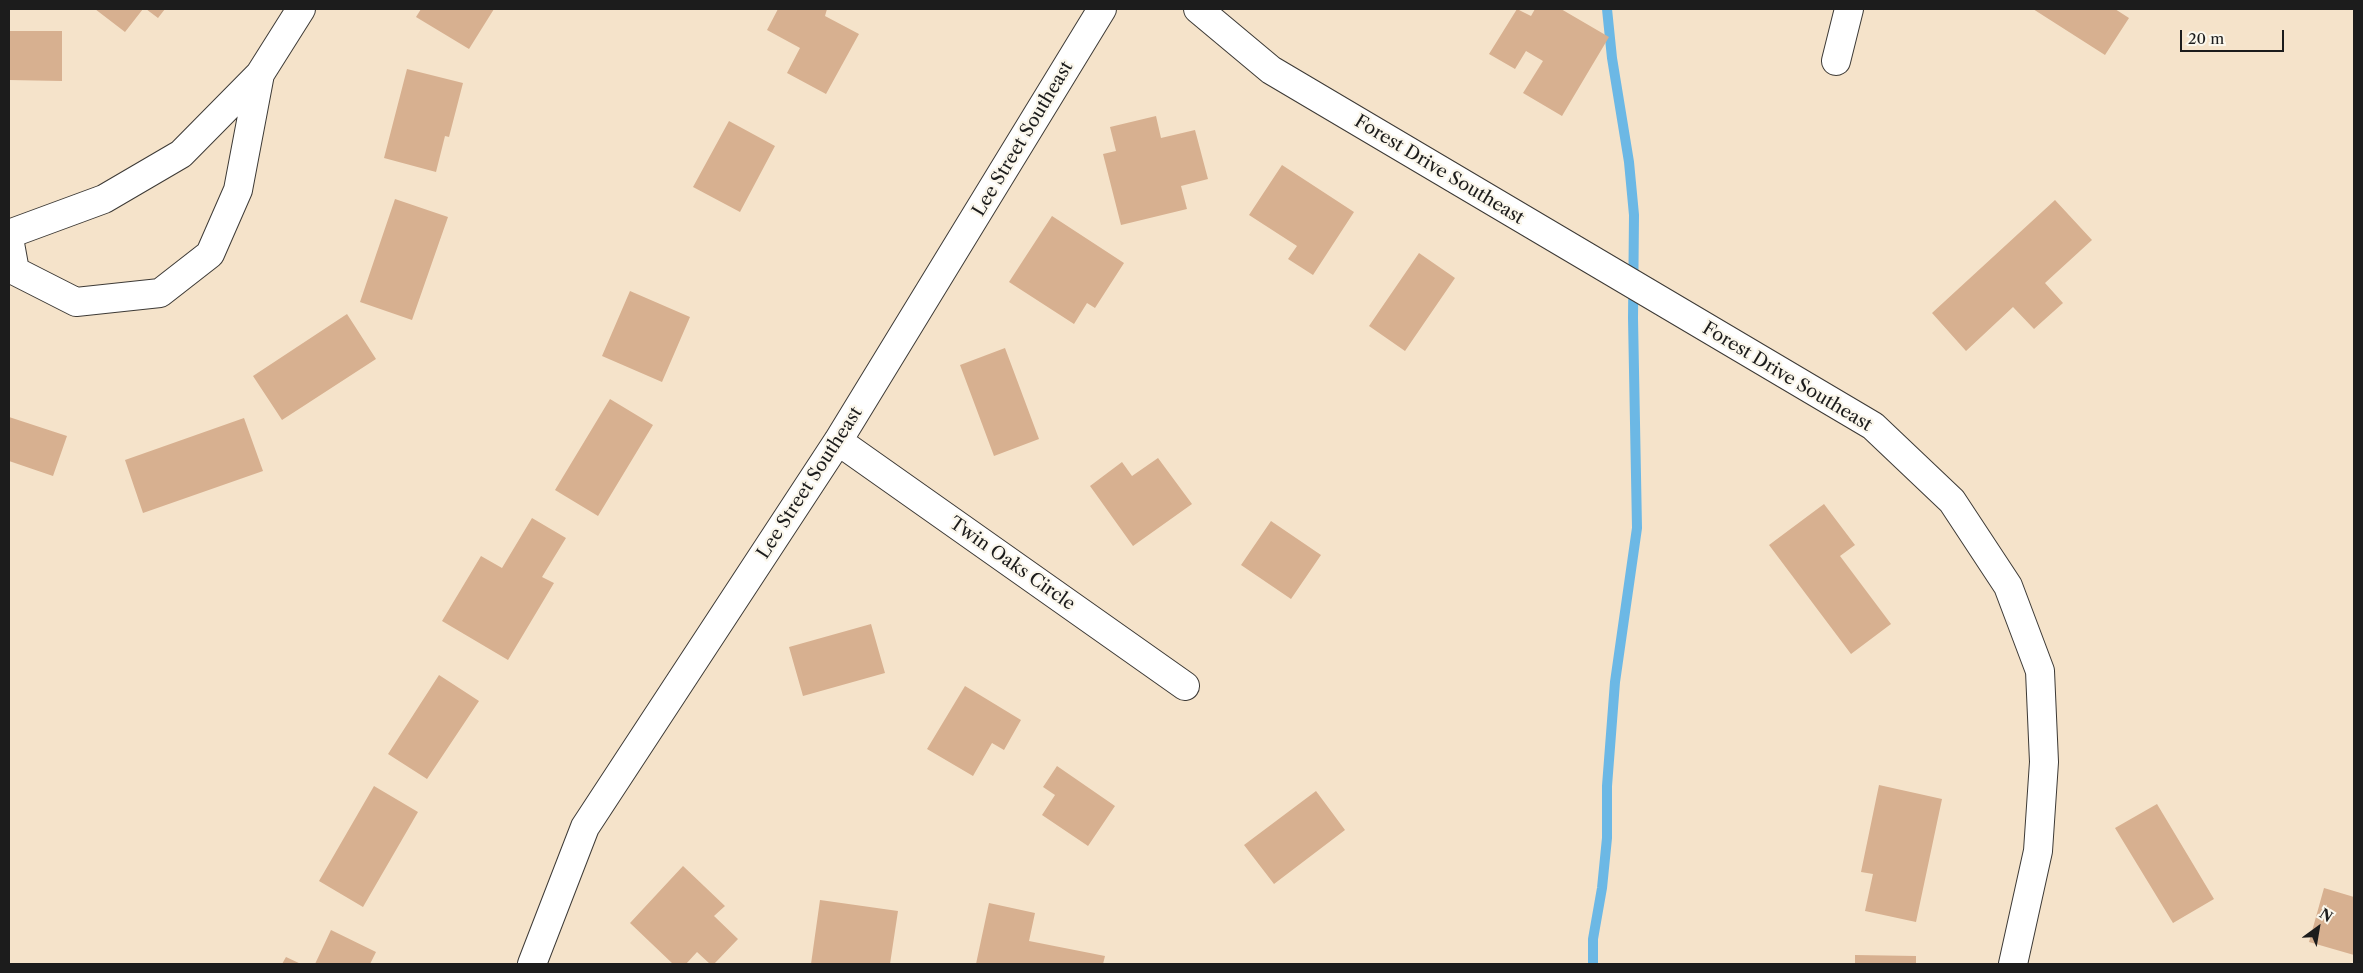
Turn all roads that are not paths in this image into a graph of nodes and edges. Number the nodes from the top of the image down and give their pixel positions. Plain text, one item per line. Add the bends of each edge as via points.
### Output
1 (301, 9) edge
2 (1102, 9) edge
3 (1198, 9) edge
4 (1849, 9) edge
5 (1836, 60) dead end
6 (260, 74) junction
7 (9, 234) edge
8 (9, 238) edge
9 (838, 441) junction
10 (1185, 686) dead end
11 (532, 964) edge
12 (2013, 964) edge

1 - 6 street
2 - 9 street, Lee Street Southeast
3 - 12 street, Forest Drive Southeast via 1271,70 1873,426 1952,501 2008,586 2040,671 2044,762 2038,851
4 - 5 street
6 - 7 street via 181,154 104,199
6 - 8 street via 238,190 210,254 160,293 76,302 15,272
9 - 10 street, Twin Oaks Circle
9 - 11 street, Lee Street Southeast via 585,827

